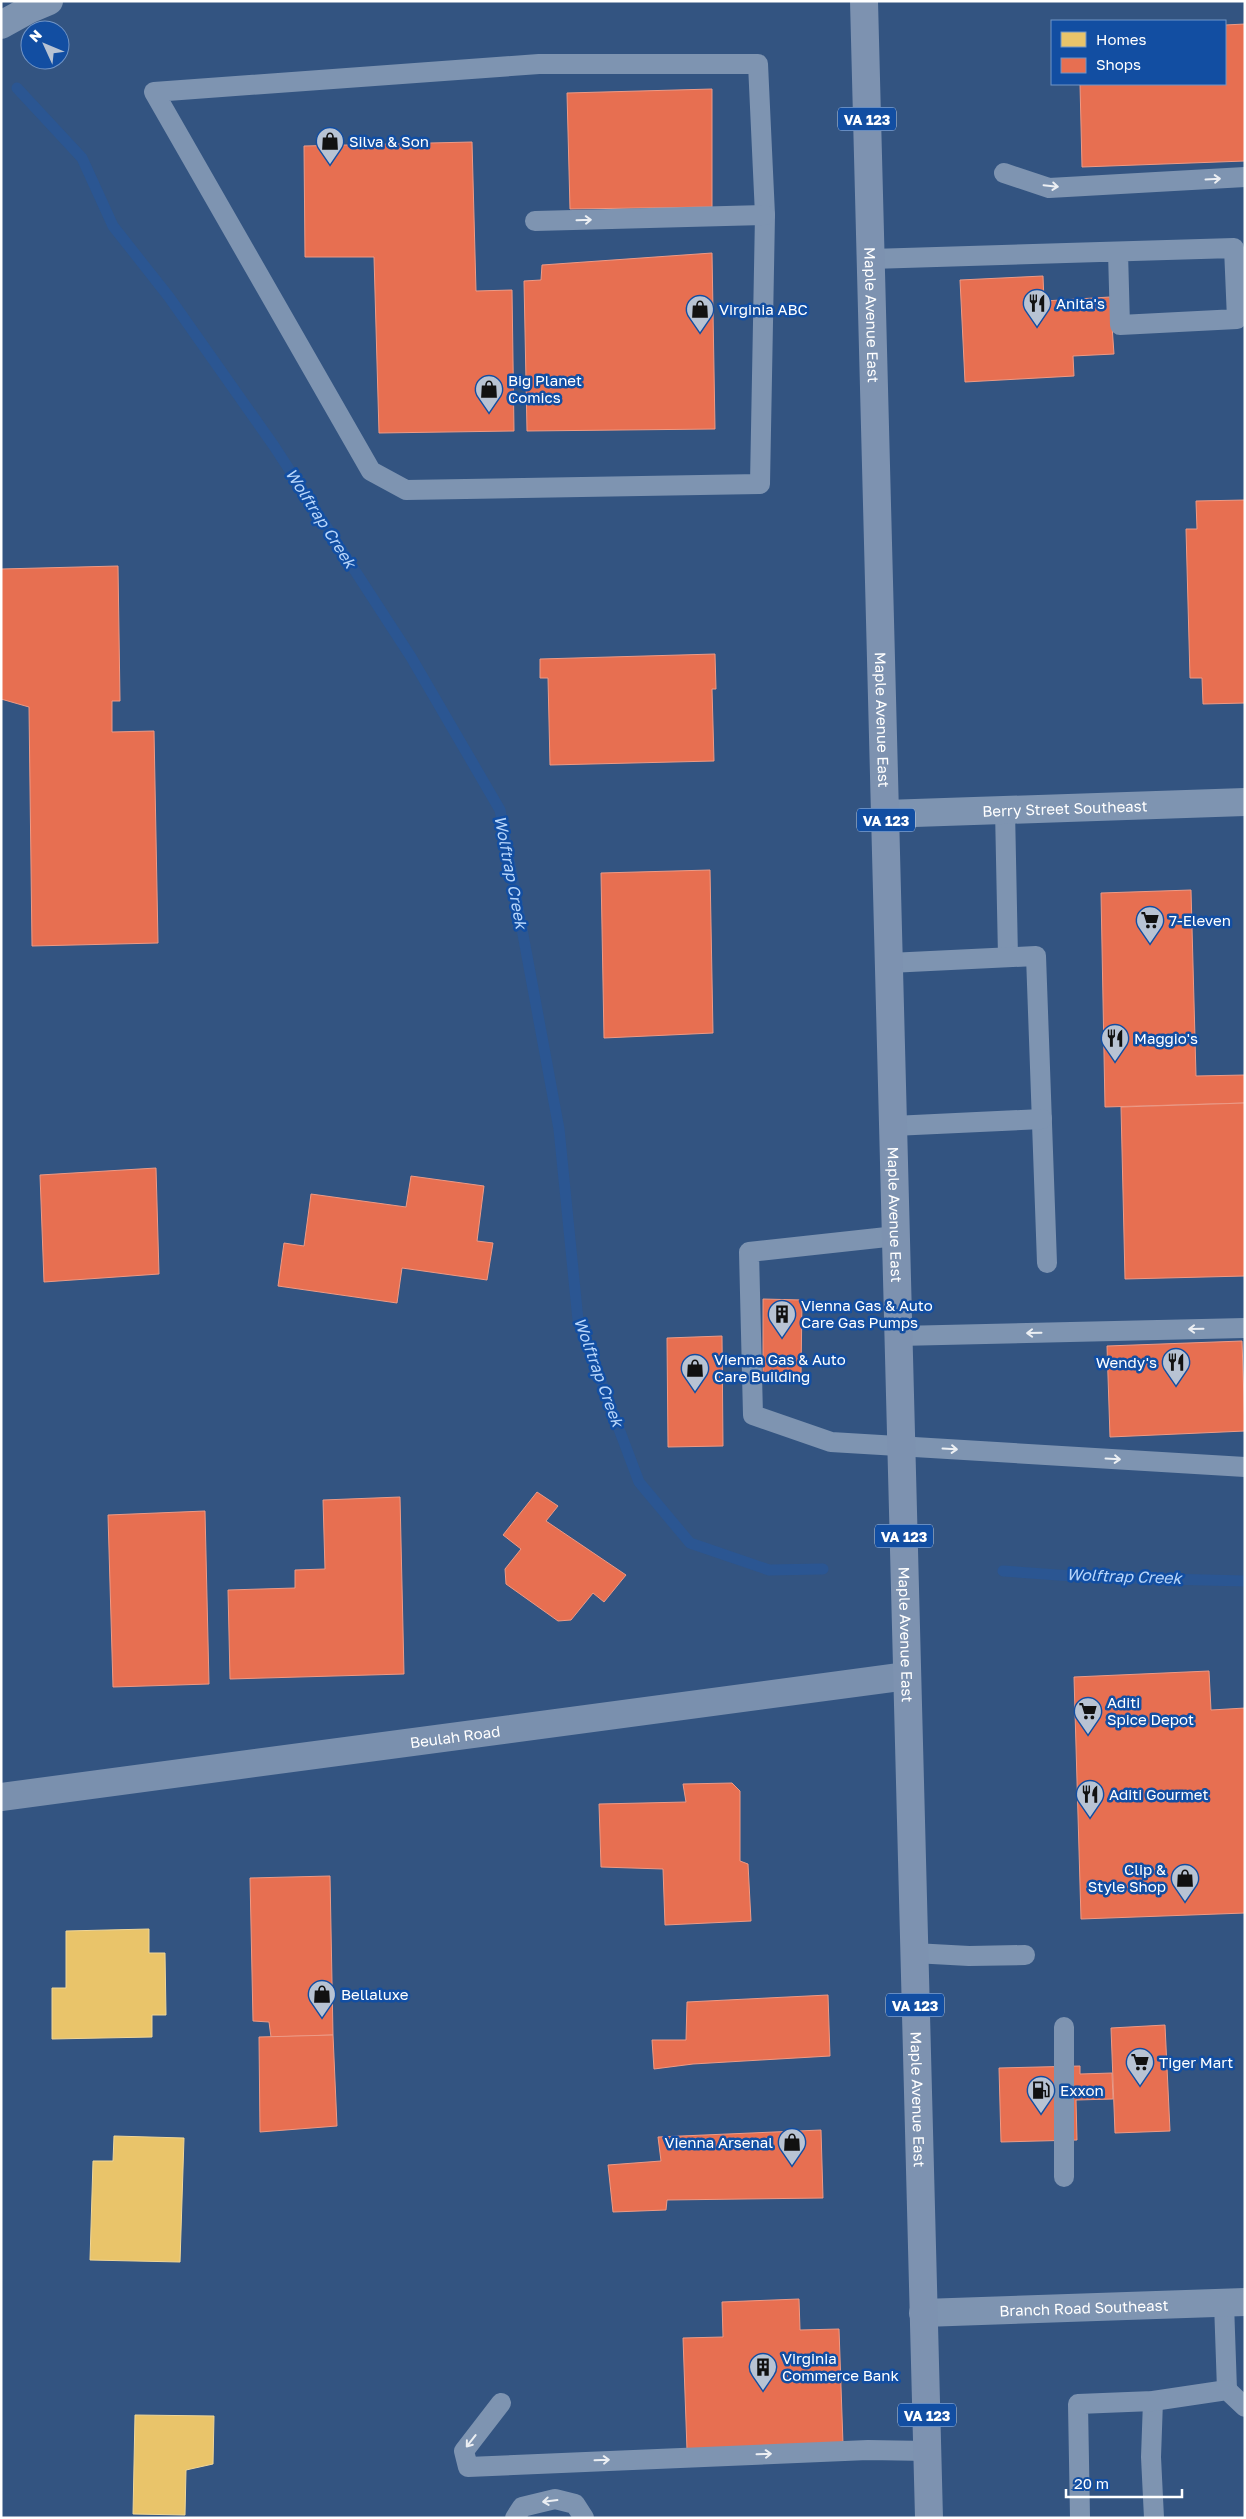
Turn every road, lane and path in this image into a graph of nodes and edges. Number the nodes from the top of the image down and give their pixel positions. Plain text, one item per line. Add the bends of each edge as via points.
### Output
1 (49, 1) edge
2 (864, 1) edge
3 (1, 25) edge
4 (1004, 173) dead end
5 (1245, 178) edge
6 (765, 214) junction
7 (535, 221) dead end
8 (1118, 252) junction
9 (871, 259) junction
10 (1245, 802) edge
11 (1005, 810) junction
12 (886, 814) junction
13 (1008, 957) junction
14 (889, 963) junction
15 (1042, 1119) junction
16 (893, 1126) junction
17 (896, 1236) junction
18 (1047, 1263) dead end
19 (1245, 1328) edge
20 (899, 1336) junction
21 (902, 1447) junction
22 (1245, 1467) edge
23 (907, 1676) junction
24 (1, 1797) edge
25 (914, 1953) junction
26 (1024, 1955) dead end
27 (1064, 2027) dead end
28 (1064, 2177) dead end
29 (1234, 2302) edge
30 (924, 2313) junction
31 (1227, 2390) junction
32 (1153, 2401) junction
33 (501, 2403) dead end
34 (1245, 2407) edge
35 (928, 2451) junction
36 (515, 2518) edge
37 (584, 2518) edge
38 (929, 2518) edge
39 (1080, 2518) edge
40 (1154, 2518) edge

1 - 3 street
2 - 9 main road, Maple Avenue East / VA 123
4 -> 5 lane via 1049,188
6 - 6 lane via 758,64 539,64 154,92 371,472 406,490 760,484
7 -> 6 lane
8 - 8 lane via 1234,248 1237,319 1120,325
8 - 9 lane
9 - 12 main road, Maple Avenue East / VA 123
10 - 11 street, Berry Street Southeast
11 - 12 street, Berry Street Southeast
11 - 13 lane
12 - 14 main road, Maple Avenue East / VA 123
13 - 14 lane
13 - 15 lane via 1036,956
14 - 16 main road, Maple Avenue East / VA 123
15 - 16 lane
15 - 18 lane
16 - 17 main road, Maple Avenue East / VA 123
17 - 20 main road, Maple Avenue East / VA 123
17 - 21 lane via 749,1252 753,1415 831,1442
19 -> 20 lane
20 - 21 main road, Maple Avenue East / VA 123
21 -> 22 lane
21 - 23 main road, Maple Avenue East / VA 123
23 - 24 main road, Beulah Road
23 - 25 main road, Maple Avenue East / VA 123
25 - 26 lane
25 - 30 main road, Maple Avenue East / VA 123
27 - 28 lane
29 - 30 street, Branch Road Southeast
29 - 31 lane
30 - 35 main road, Maple Avenue East / VA 123
31 - 32 lane
31 - 34 lane
32 - 39 lane via 1078,2404
32 - 40 lane
33 -> 35 lane via 464,2451 468,2467 868,2450
35 - 38 main road, Maple Avenue East / VA 123
37 -> 36 lane via 575,2504 554,2499 522,2507

